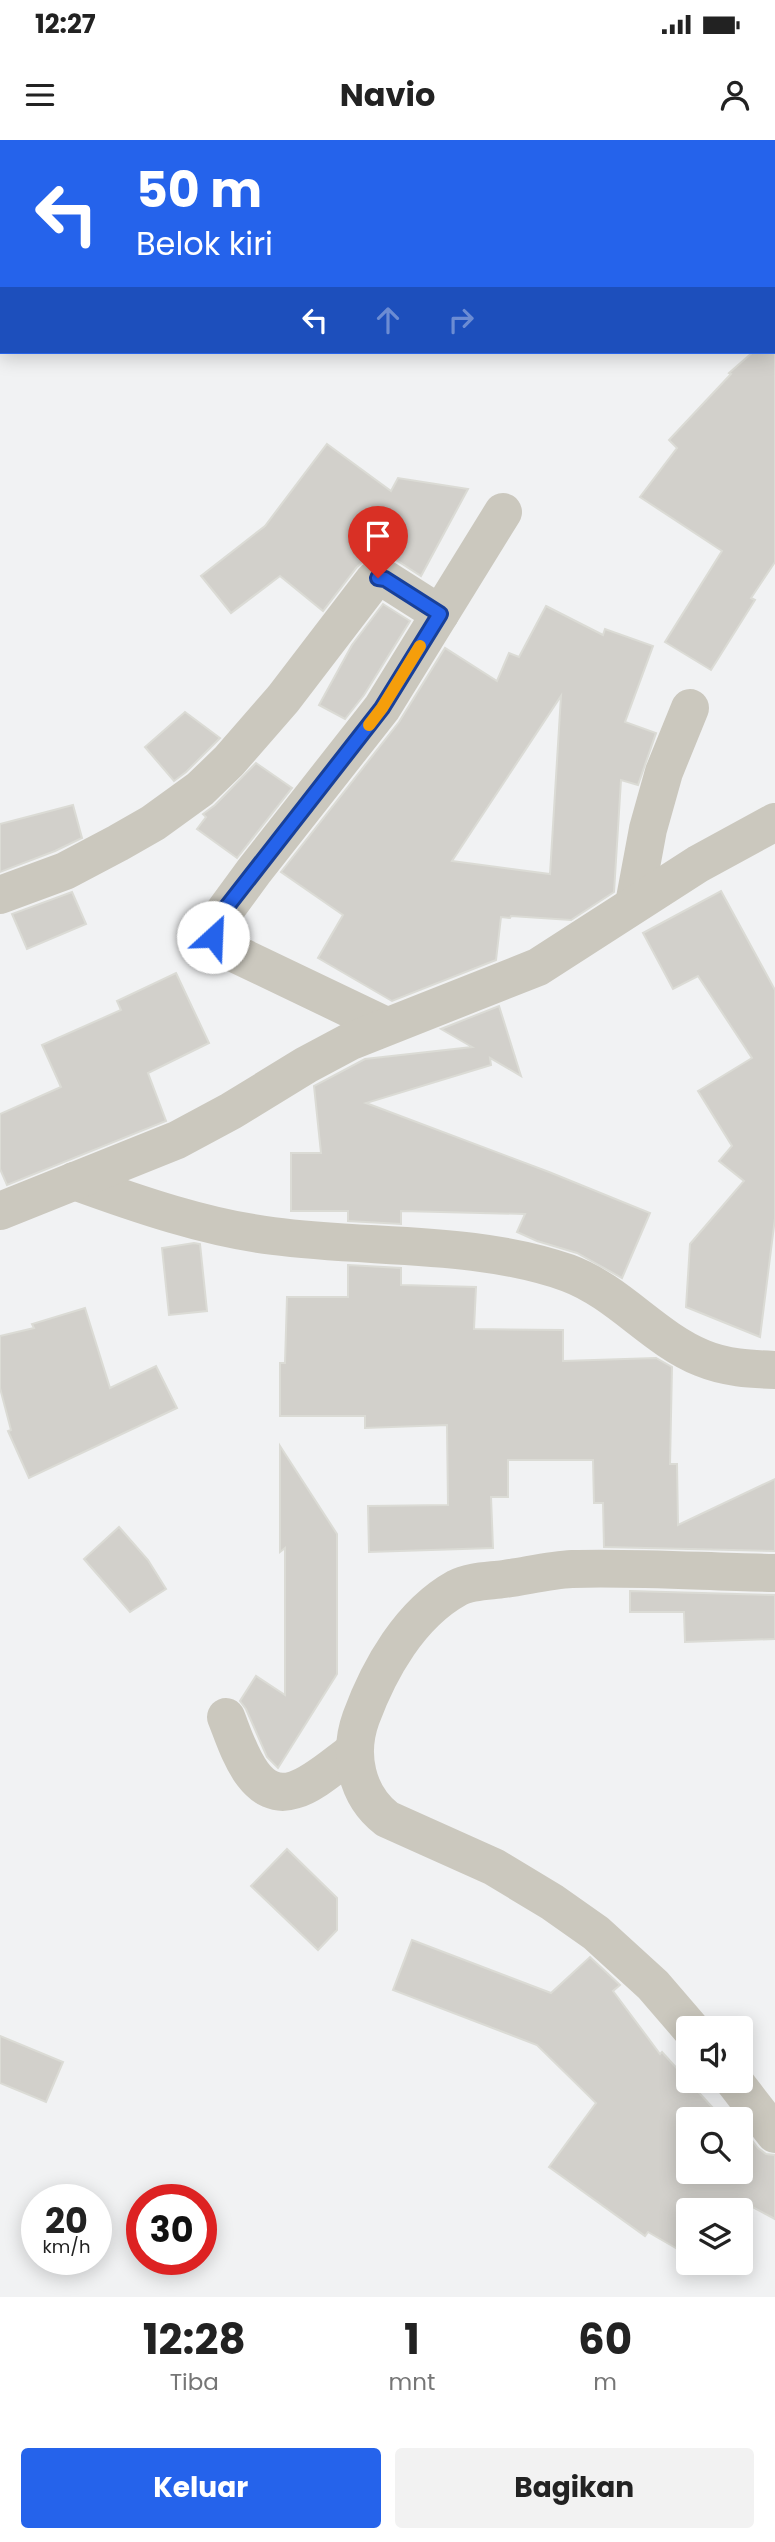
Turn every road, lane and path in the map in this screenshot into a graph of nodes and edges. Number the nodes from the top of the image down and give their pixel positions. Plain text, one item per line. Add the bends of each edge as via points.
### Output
1 (503, 512) dead end
2 (440, 614) junction
3 (690, 708) dead end
4 (775, 822) edge
5 (0, 895) edge
6 (634, 904) junction
7 (386, 1026) junction
8 (74, 1181) junction
9 (0, 1211) edge
10 (775, 1370) edge
11 (775, 1573) edge
12 (226, 1717) dead end
13 (354, 1751) junction
14 (680, 2016) edge
15 (743, 2093) edge
16 (775, 2134) edge

1 - 2 street
2 - 5 street via 385,579 373,580 283,699 200,789 118,844 65,871
2 - 7 street via 382,708 246,881 212,932 218,945
3 - 6 street via 661,783
4 - 6 street
6 - 7 street via 538,967
7 - 8 street via 306,1065 177,1140
8 - 9 street
8 - 10 street via 146,1207 271,1236 444,1249 537,1264 593,1284 699,1357 740,1368
11 - 13 street via 570,1569 459,1586 407,1630 372,1688
12 - 13 street via 246,1762 273,1791 293,1791
13 - 14 street via 365,1795 387,1819 494,1867 552,1902 596,1933 653,1984
15 - 16 street

